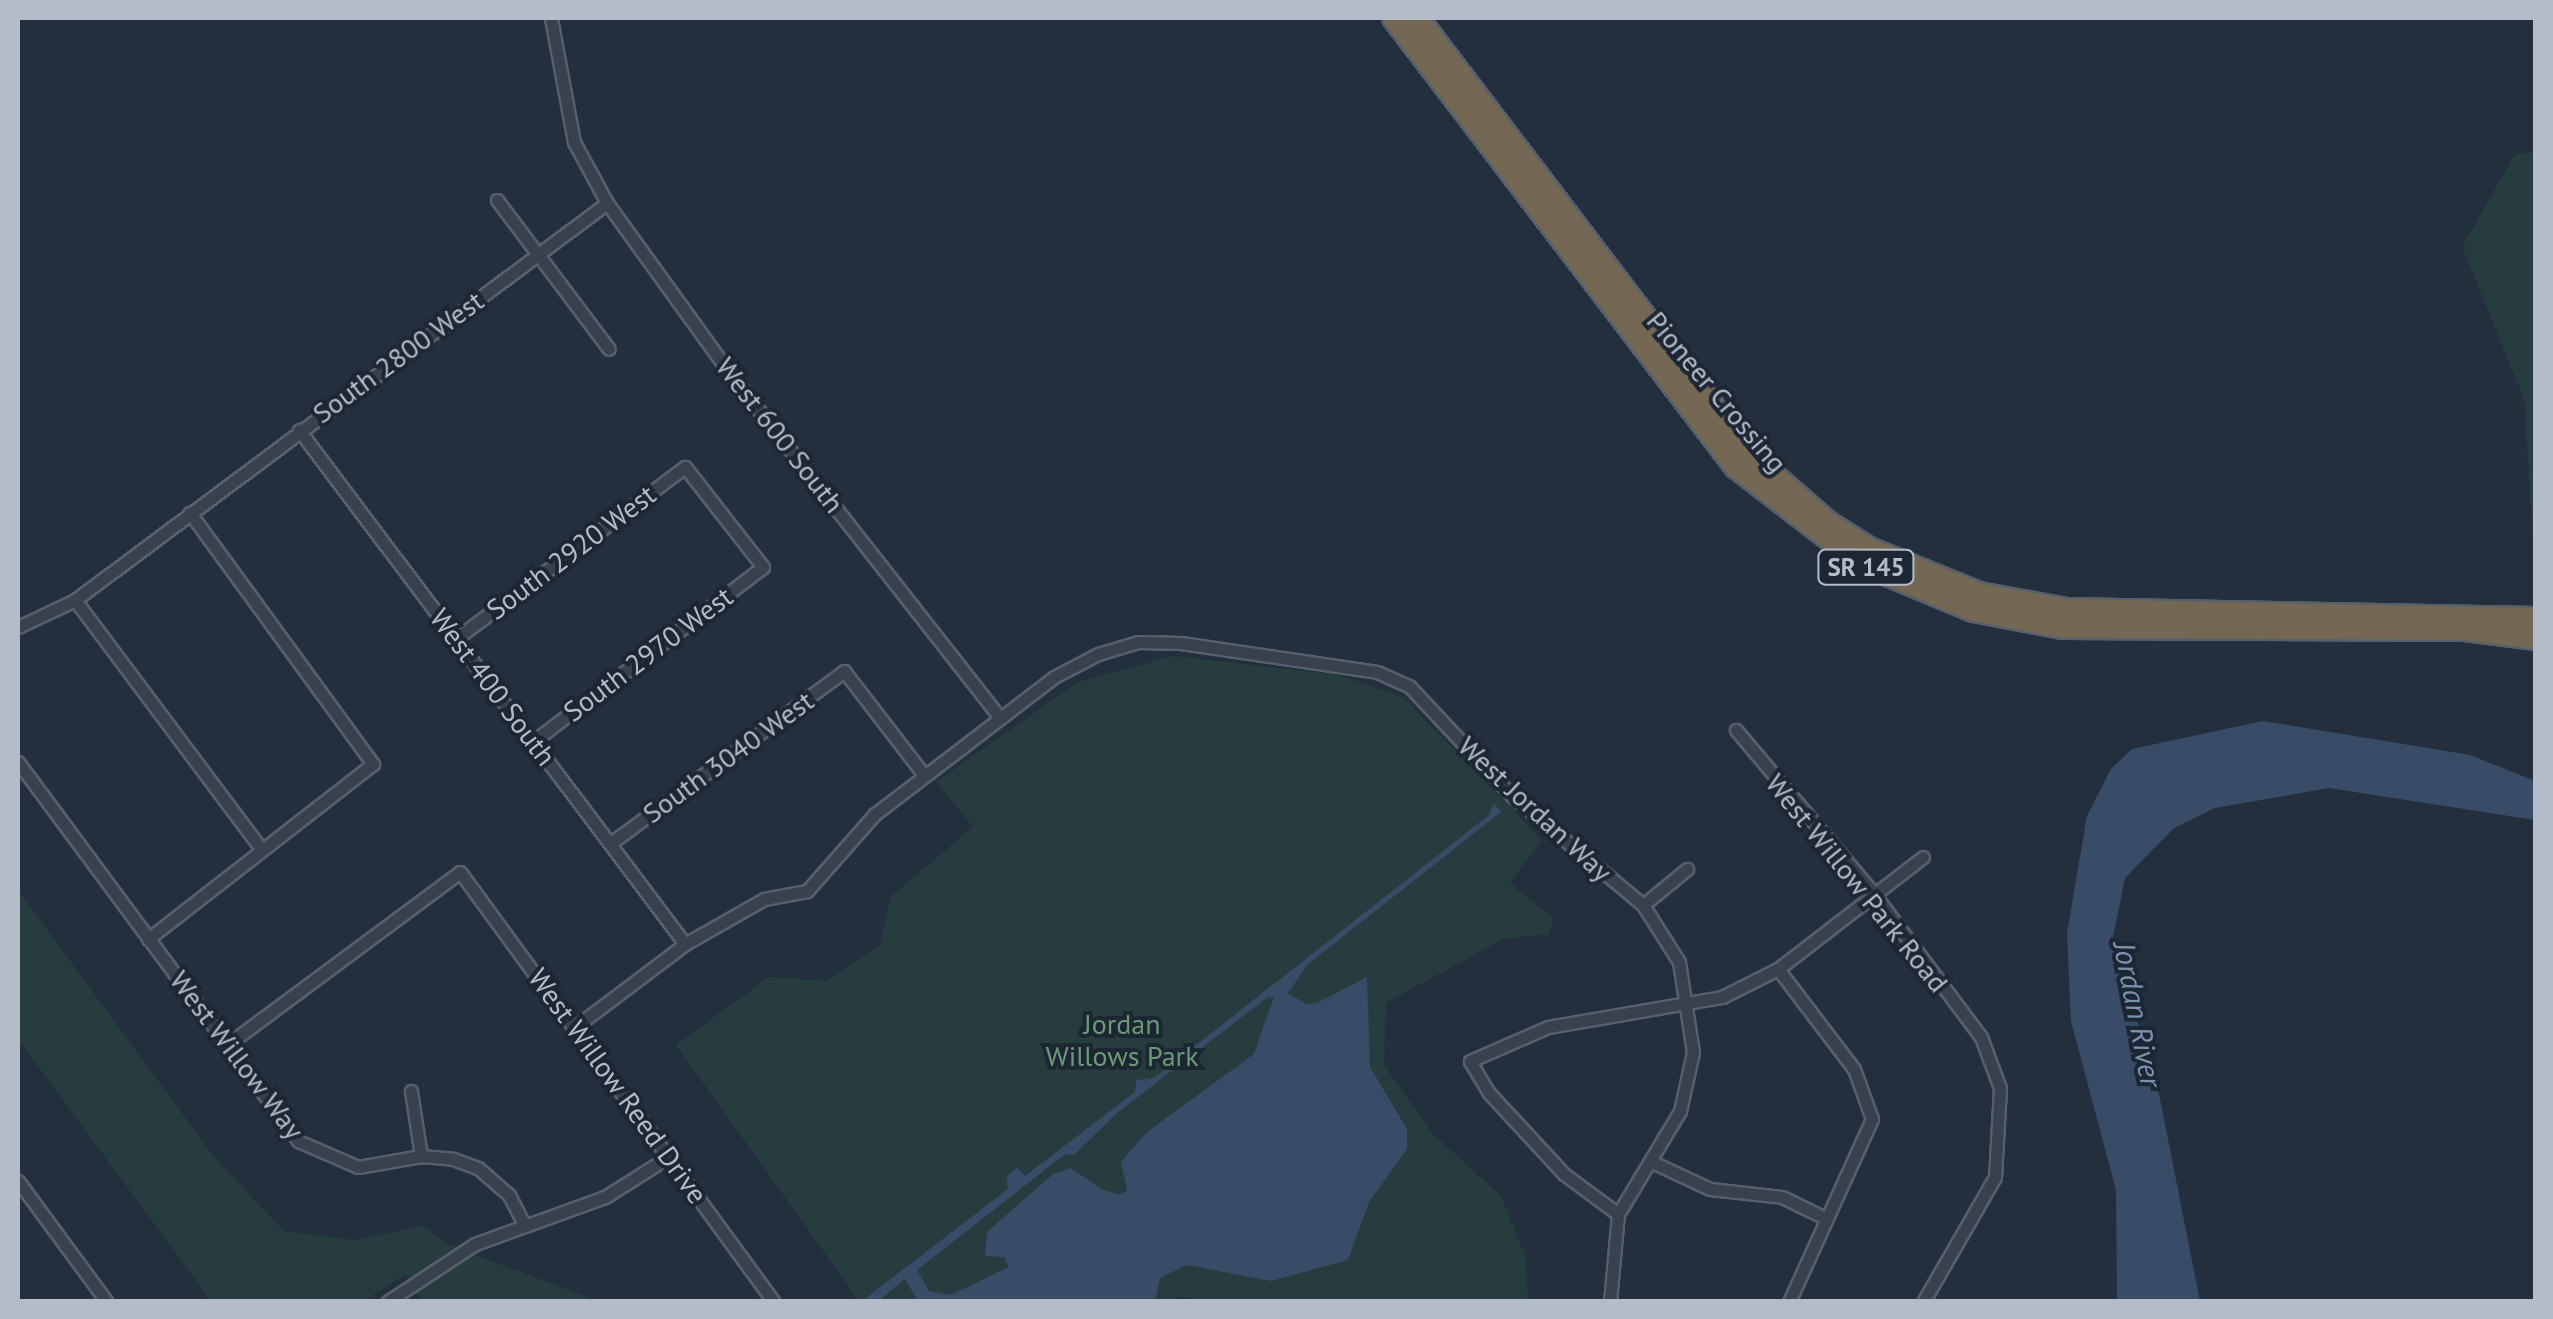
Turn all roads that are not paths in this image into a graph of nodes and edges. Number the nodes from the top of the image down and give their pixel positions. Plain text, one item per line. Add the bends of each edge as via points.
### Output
1 (552, 18) edge
2 (1394, 18) edge
3 (1418, 18) edge
4 (497, 200) dead end
5 (608, 203) junction
6 (537, 254) junction
7 (609, 349) dead end
8 (299, 430) junction
9 (685, 467) joint
10 (190, 513) junction
11 (75, 600) junction
12 (2536, 618) edge
13 (18, 627) edge
14 (456, 638) junction
15 (2536, 638) edge
16 (1000, 718) junction
17 (1736, 730) dead end
18 (534, 741) junction
19 (18, 762) edge
20 (924, 775) junction
21 (611, 843) junction
22 (262, 850) junction
23 (1923, 857) dead end
24 (1687, 869) dead end
25 (1874, 894) junction
26 (1642, 905) junction
27 (148, 939) junction
28 (685, 944) junction
29 (1778, 969) junction
30 (1690, 1004) junction
31 (575, 1027) junction
32 (227, 1045) junction
33 (411, 1091) dead end
34 (421, 1156) junction
35 (670, 1156) junction
36 (1652, 1162) junction
37 (18, 1181) edge
38 (1618, 1214) junction
39 (1823, 1217) junction
40 (523, 1223) junction
41 (388, 1301) edge
42 (107, 1302) edge
43 (774, 1302) edge
44 (1610, 1302) edge
45 (1789, 1302) edge
46 (1922, 1302) edge

1 - 5 street, West 600 South via 574,142
2 - 15 highway, Pioneer Crossing / SR 145 via 1736,467 1861,564 1956,606 2062,628 2465,630
3 - 12 highway, Pioneer Crossing / SR 145 via 1749,453 1828,522 1869,548 1979,593 2066,609
4 - 6 street
5 - 6 street, South 2800 West
5 - 16 street, West 600 South via 730,372
6 - 7 street
6 - 8 street, South 2800 West
8 - 10 street, South 2800 West
8 - 14 street, West 400 South
9 - 14 street, South 2920 West
9 - 18 street, South 2970 West via 763,567
10 - 11 street, South 2800 West
10 - 22 street via 373,764
11 - 13 street, South 2800 West
11 - 22 street
14 - 18 street, West 400 South
16 - 20 street
16 - 26 street, West Jordan Way via 1054,677 1138,642 1377,672 1410,687 1513,796
17 - 25 street, West Willow Park Road
18 - 21 street, West 400 South
19 - 27 street, West Willow Way
20 - 21 street, South 3040 West via 844,671
20 - 28 street via 875,814 807,891 764,899
21 - 28 street, West 400 South
22 - 27 street
23 - 25 street
24 - 26 street
25 - 29 street
25 - 46 street, West Willow Park Road via 1981,1037 2000,1088 1995,1176
26 - 30 street, West Jordan Way via 1678,962
27 - 32 street, West Willow Way
28 - 31 street
29 - 30 street via 1722,997
29 - 39 street via 1865,1088 1869,1138
30 - 36 street, West Jordan Way via 1693,1052 1680,1111
30 - 38 street via 1548,1027 1470,1061 1489,1093 1564,1174
31 - 32 street, West Willow Reed Drive via 460,872
31 - 35 street, West Willow Reed Drive
32 - 34 street, West Willow Way via 298,1140 322,1156 358,1166
33 - 34 street
34 - 40 street, West Willow Way via 478,1168 509,1195
35 - 40 street via 605,1197
35 - 43 street, West Willow Reed Drive
36 - 38 street, West Jordan Way
36 - 39 street via 1710,1189 1782,1198
37 - 42 street
38 - 44 street
39 - 45 street
40 - 41 street via 475,1244

